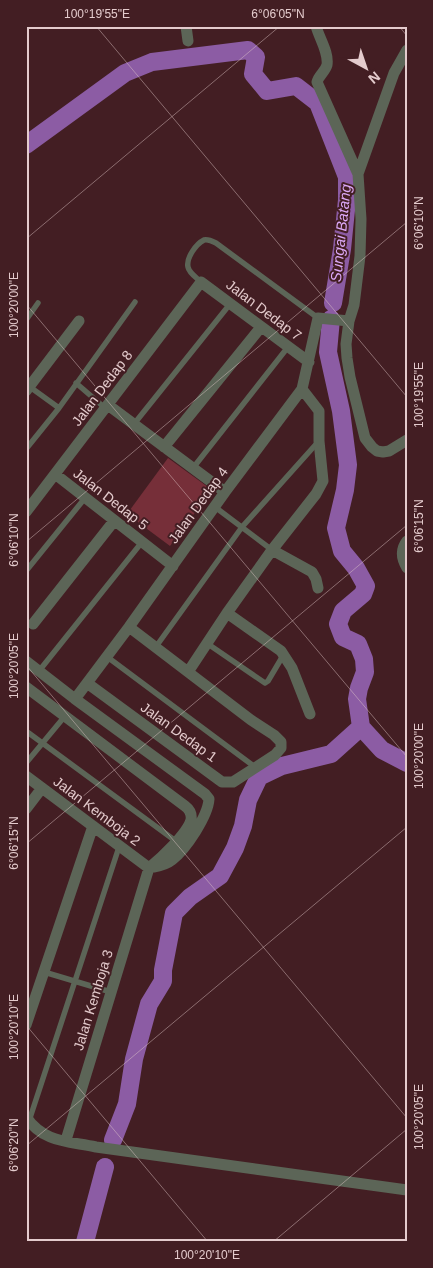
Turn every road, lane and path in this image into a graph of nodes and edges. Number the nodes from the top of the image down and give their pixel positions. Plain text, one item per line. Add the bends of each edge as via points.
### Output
1 (186, 26) edge
2 (316, 26) edge
3 (188, 41) dead end
4 (407, 50) edge
5 (358, 174) junction
6 (202, 282) junction
7 (135, 302) dead end
8 (38, 303) dead end
9 (230, 304) junction
10 (318, 318) junction
11 (26, 320) edge
12 (79, 321) dead end
13 (349, 321) junction
14 (260, 327) junction
15 (288, 347) junction
16 (309, 362) junction
17 (76, 383) junction
18 (28, 389) edge
19 (302, 389) junction
20 (107, 407) junction
21 (59, 408) junction
22 (134, 424) junction
23 (407, 440) edge
24 (319, 441) junction
25 (164, 447) junction
26 (26, 449) edge
27 (192, 468) junction
28 (55, 474) junction
29 (225, 492) junction
30 (85, 498) junction
31 (215, 507) junction
32 (26, 512) edge
33 (114, 521) junction
34 (242, 527) junction
35 (407, 541) edge
36 (142, 542) junction
37 (272, 550) junction
38 (173, 566) junction
39 (407, 568) edge
40 (26, 571) edge
41 (318, 588) dead end
42 (227, 613) junction
43 (33, 624) dead end
44 (128, 627) junction
45 (208, 644) junction
46 (154, 648) junction
47 (284, 654) junction
48 (106, 656) junction
49 (26, 661) edge
50 (39, 670) junction
51 (188, 672) junction
52 (87, 683) junction
53 (26, 687) edge
54 (75, 699) junction
55 (310, 714) dead end
56 (65, 716) junction
57 (26, 730) edge
58 (42, 742) junction
59 (26, 763) edge
60 (255, 766) junction
61 (26, 776) edge
62 (42, 788) junction
63 (26, 808) edge
64 (92, 826) junction
65 (177, 842) junction
66 (119, 847) junction
67 (150, 868) junction
68 (44, 972) junction
69 (74, 981) junction
70 (111, 992) junction
71 (27, 1020) edge
72 (28, 1119) edge
73 (66, 1140) junction
74 (407, 1190) edge

1 - 3 street
2 - 5 street via 327,62 317,82
4 - 5 street via 394,73
5 - 13 street via 360,256
6 - 9 street, Jalan Dedap 7
6 - 10 lane via 190,272 188,260 198,245 209,240
6 - 20 street, Jalan Dedap 8
7 - 17 lane
8 - 11 lane
9 - 14 street, Jalan Dedap 7
9 - 22 lane
10 - 13 street
10 - 16 street, Jalan Dedap 4
12 - 18 street
13 - 23 street via 347,358 366,438 372,447 383,452
14 - 15 street, Jalan Dedap 7
14 - 25 street
15 - 16 street, Jalan Dedap 7
15 - 27 lane
16 - 19 street, Jalan Dedap 4
17 - 20 lane
17 - 21 lane
18 - 21 lane
19 - 24 street via 319,411
19 - 29 street, Jalan Dedap 4
20 - 22 street
20 - 28 street, Jalan Dedap 8
21 - 26 lane
22 - 25 street
24 - 34 lane
24 - 37 street via 323,481
25 - 27 street
27 - 29 street
28 - 30 street, Jalan Dedap 5
28 - 32 street, Jalan Dedap 8
29 - 31 street, Jalan Dedap 4
30 - 33 street, Jalan Dedap 5
30 - 40 lane
31 - 34 lane
31 - 38 street, Jalan Dedap 4
33 - 36 street, Jalan Dedap 5
33 - 43 street
34 - 37 lane
34 - 46 lane
35 - 39 street via 402,548
36 - 38 street, Jalan Dedap 5
36 - 50 lane
37 - 41 street via 312,572
37 - 42 street
38 - 44 street, Jalan Dedap 4
42 - 45 street
42 - 47 street
44 - 46 street
44 - 48 street, Jalan Dedap 4
45 - 47 lane via 265,683
45 - 51 street
46 - 51 street
47 - 55 street
48 - 52 street, Jalan Dedap 4
48 - 60 lane
49 - 50 street
50 - 54 street
51 - 60 street, Jalan Dedap 1 via 280,740 282,745 278,752
52 - 54 street, Jalan Dedap 4
52 - 60 street, Jalan Dedap 1 via 222,782 233,782
53 - 56 street
54 - 67 street via 208,799 201,821 185,846 171,861
56 - 58 lane
56 - 65 street via 188,809 191,820
57 - 58 lane
58 - 59 lane
58 - 65 lane
61 - 62 street, Jalan Kemboja 2
62 - 63 street
62 - 64 street, Jalan Kemboja 2
64 - 66 street, Jalan Kemboja 2
64 - 68 street
65 - 67 street
66 - 67 street, Jalan Kemboja 2
66 - 69 lane
67 - 70 street, Jalan Kemboja 3
68 - 69 lane
68 - 71 street
69 - 70 lane
69 - 72 lane
70 - 73 street, Jalan Kemboja 3
72 - 73 street via 46,1136
73 - 74 street via 96,1147

